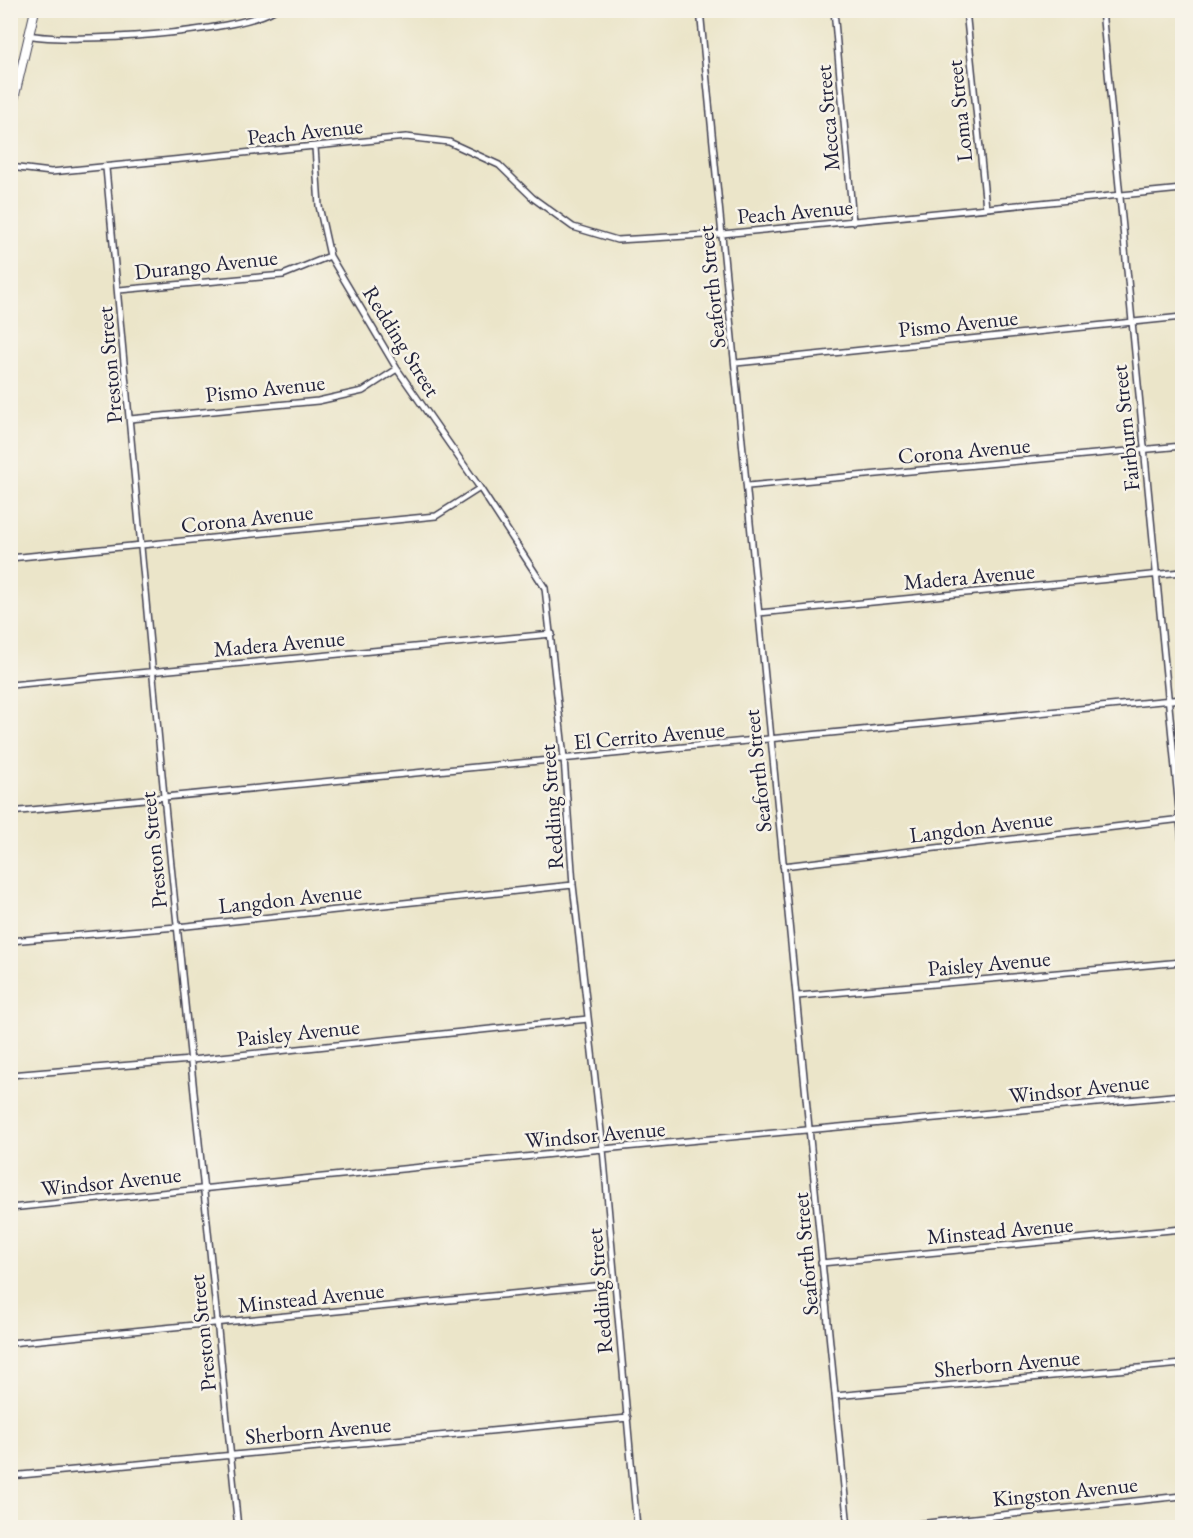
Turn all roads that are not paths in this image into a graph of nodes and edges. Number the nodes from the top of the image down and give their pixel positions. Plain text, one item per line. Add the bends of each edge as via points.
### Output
1 (35, 10) edge
2 (274, 10) edge
3 (700, 10) edge
4 (834, 10) edge
5 (966, 10) edge
6 (1102, 10) edge
7 (28, 35) junction
8 (10, 116) edge
9 (315, 147) junction
10 (10, 167) edge
11 (106, 168) junction
12 (1182, 189) edge
13 (1119, 196) junction
14 (986, 208) junction
15 (853, 222) junction
16 (722, 234) junction
17 (330, 256) junction
18 (119, 290) junction
19 (1182, 317) edge
20 (1132, 322) junction
21 (736, 363) junction
22 (397, 369) junction
23 (129, 418) junction
24 (1182, 446) edge
25 (1144, 450) junction
26 (748, 486) junction
27 (480, 488) junction
28 (141, 544) junction
29 (10, 558) edge
30 (1182, 572) edge
31 (1157, 574) junction
32 (759, 613) junction
33 (552, 634) junction
34 (154, 672) junction
35 (10, 685) edge
36 (1182, 699) edge
37 (1171, 700) junction
38 (771, 741) junction
39 (564, 758) junction
40 (164, 796) junction
41 (10, 812) edge
42 (1181, 819) edge
43 (1182, 841) edge
44 (783, 866) junction
45 (573, 885) junction
46 (177, 927) junction
47 (10, 941) edge
48 (1182, 962) edge
49 (798, 996) junction
50 (588, 1019) junction
51 (191, 1060) junction
52 (10, 1075) edge
53 (1182, 1095) edge
54 (811, 1131) junction
55 (603, 1149) junction
56 (204, 1188) junction
57 (10, 1208) edge
58 (1182, 1229) edge
59 (821, 1263) junction
60 (615, 1284) junction
61 (218, 1323) junction
62 (10, 1343) edge
63 (1182, 1364) edge
64 (835, 1396) junction
65 (628, 1418) junction
66 (230, 1455) junction
67 (10, 1476) edge
68 (1182, 1496) edge
69 (238, 1527) edge
70 (637, 1527) edge
71 (849, 1527) edge
72 (880, 1527) edge

1 - 7 street
2 - 7 street via 264,17 219,27 84,39
3 - 16 street, Seaforth Street
4 - 15 street, Mecca Street
5 - 14 street, Loma Street
6 - 13 street, Fairburn Street
7 - 8 street
9 - 11 street, Peach Avenue
9 - 16 street, Peach Avenue via 406,137 449,142 499,165 533,198 573,227 617,240
9 - 17 street, Redding Street via 319,206
10 - 11 street, Peach Avenue via 51,172
11 - 18 street, Preston Street
12 - 13 street, Peach Avenue
13 - 14 street, Peach Avenue
13 - 20 street, Fairburn Street
14 - 15 street, Peach Avenue
15 - 16 street, Peach Avenue
16 - 21 street, Seaforth Street
17 - 18 street, Durango Avenue via 283,275
17 - 22 street, Redding Street
18 - 23 street, Preston Street
19 - 20 street, Pismo Avenue
20 - 21 street, Pismo Avenue
20 - 25 street, Fairburn Street
21 - 26 street, Seaforth Street
22 - 23 street, Pismo Avenue via 363,391 318,401
22 - 27 street, Redding Street
23 - 28 street, Preston Street
24 - 25 street, Corona Avenue
25 - 26 street, Corona Avenue
25 - 31 street, Fairburn Street
26 - 32 street, Seaforth Street
27 - 28 street, Corona Avenue via 436,516
27 - 33 street, Redding Street via 545,588
28 - 29 street, Corona Avenue
28 - 34 street, Preston Street
30 - 31 street, Madera Avenue
31 - 32 street, Madera Avenue
31 - 37 street, Fairburn Street
32 - 38 street, Seaforth Street
33 - 34 street, Madera Avenue
33 - 39 street, Redding Street
34 - 35 street, Madera Avenue
34 - 40 street, Preston Street
36 - 37 street, El Cerrito Avenue
37 - 38 street, El Cerrito Avenue
37 - 42 street, Fairburn Street
38 - 39 street, El Cerrito Avenue
38 - 44 street, Seaforth Street
39 - 40 street, El Cerrito Avenue
39 - 45 street, Redding Street
40 - 41 street, El Cerrito Avenue
40 - 46 street, Preston Street
42 - 43 street, Fairburn Street
42 - 44 street, Langdon Avenue
44 - 49 street, Seaforth Street
45 - 46 street, Langdon Avenue
45 - 50 street, Redding Street
46 - 47 street, Langdon Avenue
46 - 51 street, Preston Street
48 - 49 street, Paisley Avenue
49 - 54 street, Seaforth Street
50 - 51 street, Paisley Avenue
50 - 55 street, Redding Street
51 - 52 street, Paisley Avenue
51 - 56 street, Preston Street
53 - 54 street, Windsor Avenue
54 - 55 street, Windsor Avenue
54 - 59 street, Seaforth Street
55 - 56 street, Windsor Avenue
55 - 60 street, Redding Street
56 - 57 street, Windsor Avenue
56 - 61 street, Preston Street
58 - 59 street, Minstead Avenue
59 - 64 street, Seaforth Street
60 - 61 street, Minstead Avenue
60 - 65 street, Redding Street
61 - 62 street, Minstead Avenue
61 - 66 street, Preston Street
63 - 64 street, Sherborn Avenue
64 - 71 street, Seaforth Street
65 - 66 street, Sherborn Avenue
65 - 70 street, Redding Street
66 - 67 street, Sherborn Avenue
66 - 69 street, Preston Street
68 - 72 street, Kingston Avenue

